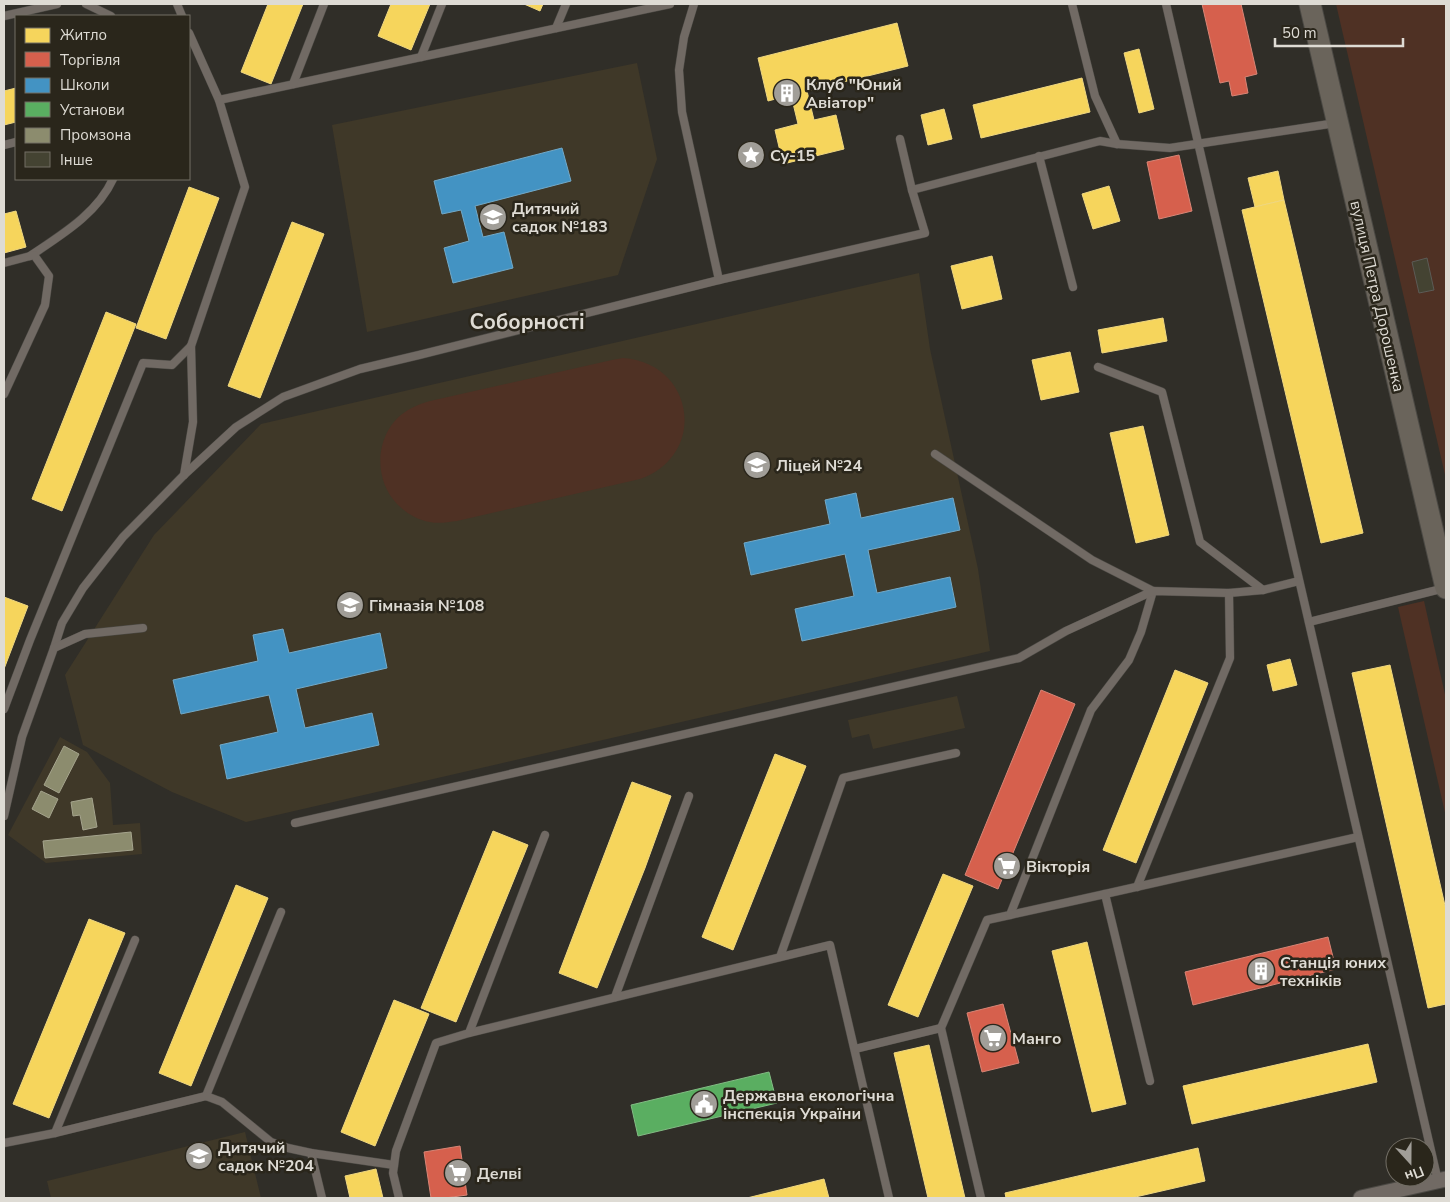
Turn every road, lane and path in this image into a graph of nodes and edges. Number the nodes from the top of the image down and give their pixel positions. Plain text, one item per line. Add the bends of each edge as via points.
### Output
1 (57, 4) edge
2 (86, 4) edge
3 (324, 4) edge
4 (442, 4) edge
5 (566, 4) edge
6 (670, 4) edge
7 (694, 4) edge
8 (1072, 4) edge
9 (1166, 4) edge
10 (1310, 4) edge
11 (109, 15) edge
12 (4, 16) edge
13 (556, 28) junction
14 (191, 44) edge
15 (421, 57) junction
16 (293, 84) junction
17 (219, 100) junction
18 (1338, 123) junction
19 (900, 139) dead end
20 (1198, 143) junction
21 (1118, 144) junction
22 (1039, 156) junction
23 (113, 180) edge
24 (912, 190) junction
25 (30, 256) junction
26 (4, 263) edge
27 (720, 280) junction
28 (1073, 287) dead end
29 (191, 346) junction
30 (1098, 367) dead end
31 (4, 394) edge
32 (935, 454) dead end
33 (184, 475) junction
34 (1299, 580) junction
35 (1446, 588) edge
36 (1263, 590) junction
37 (1153, 591) junction
38 (1229, 593) junction
39 (1309, 622) junction
40 (143, 628) dead end
41 (54, 648) junction
42 (4, 710) edge
43 (956, 753) dead end
44 (689, 796) dead end
45 (4, 816) edge
46 (295, 823) dead end
47 (545, 835) dead end
48 (1358, 837) junction
49 (1137, 887) junction
50 (1105, 894) junction
51 (280, 912) dead end
52 (1010, 915) junction
53 (135, 940) dead end
54 (780, 957) junction
55 (615, 997) junction
56 (941, 1028) junction
57 (469, 1033) junction
58 (855, 1049) junction
59 (1150, 1081) dead end
60 (206, 1096) junction
61 (55, 1133) junction
62 (4, 1143) edge
63 (311, 1153) junction
64 (394, 1165) junction
65 (1442, 1180) edge
66 (322, 1198) edge
67 (399, 1198) edge
68 (889, 1198) edge
69 (981, 1198) edge
70 (1360, 1198) edge

1 - 12 lane
2 - 11 lane
3 - 16 lane
4 - 15 lane
5 - 13 lane
6 - 13 lane
7 - 27 lane via 679,70 682,112
8 - 21 lane via 1095,96
9 - 20 lane
10 - 18 main road, вулиця Петра Дорошенка
13 - 15 lane
14 - 17 lane
15 - 16 lane
16 - 17 lane
17 - 29 lane via 245,187
18 - 20 lane
18 - 35 main road, вулиця Петра Дорошенка
19 - 24 lane
20 - 21 lane via 1170,148
20 - 34 lane
21 - 22 lane via 1100,141
22 - 24 lane
22 - 28 lane
23 - 25 lane via 89,212
24 - 27 lane via 925,233
25 - 26 lane
25 - 31 lane via 34,255 49,276 45,305
27 - 33 lane via 360,368 283,397 236,427
29 - 33 lane via 193,422
29 - 42 lane via 172,365 143,363
30 - 36 lane via 1162,392 1200,542
32 - 37 lane via 1092,560
33 - 41 lane via 123,537 83,588 62,623
34 - 36 lane
34 - 39 lane
35 - 39 lane
36 - 38 lane
37 - 38 lane
37 - 46 lane via 1066,631 1019,658
37 - 52 lane via 1129,660 1092,710
38 - 49 lane via 1230,658
39 - 48 lane
40 - 41 lane via 85,634
41 - 45 lane via 22,737
43 - 54 lane via 843,778
44 - 55 lane
47 - 57 lane
48 - 49 lane
48 - 65 lane
49 - 50 lane
50 - 52 lane
50 - 59 lane
51 - 60 lane
52 - 56 lane via 986,920
53 - 61 lane
54 - 55 lane
54 - 58 lane via 830,945
55 - 57 lane
56 - 58 lane
56 - 69 lane
57 - 64 lane via 436,1044 396,1150
58 - 68 lane
60 - 61 lane
60 - 63 lane via 222,1102 270,1142
61 - 62 lane
63 - 64 lane
63 - 66 lane
64 - 67 lane via 392,1173
65 - 70 street

